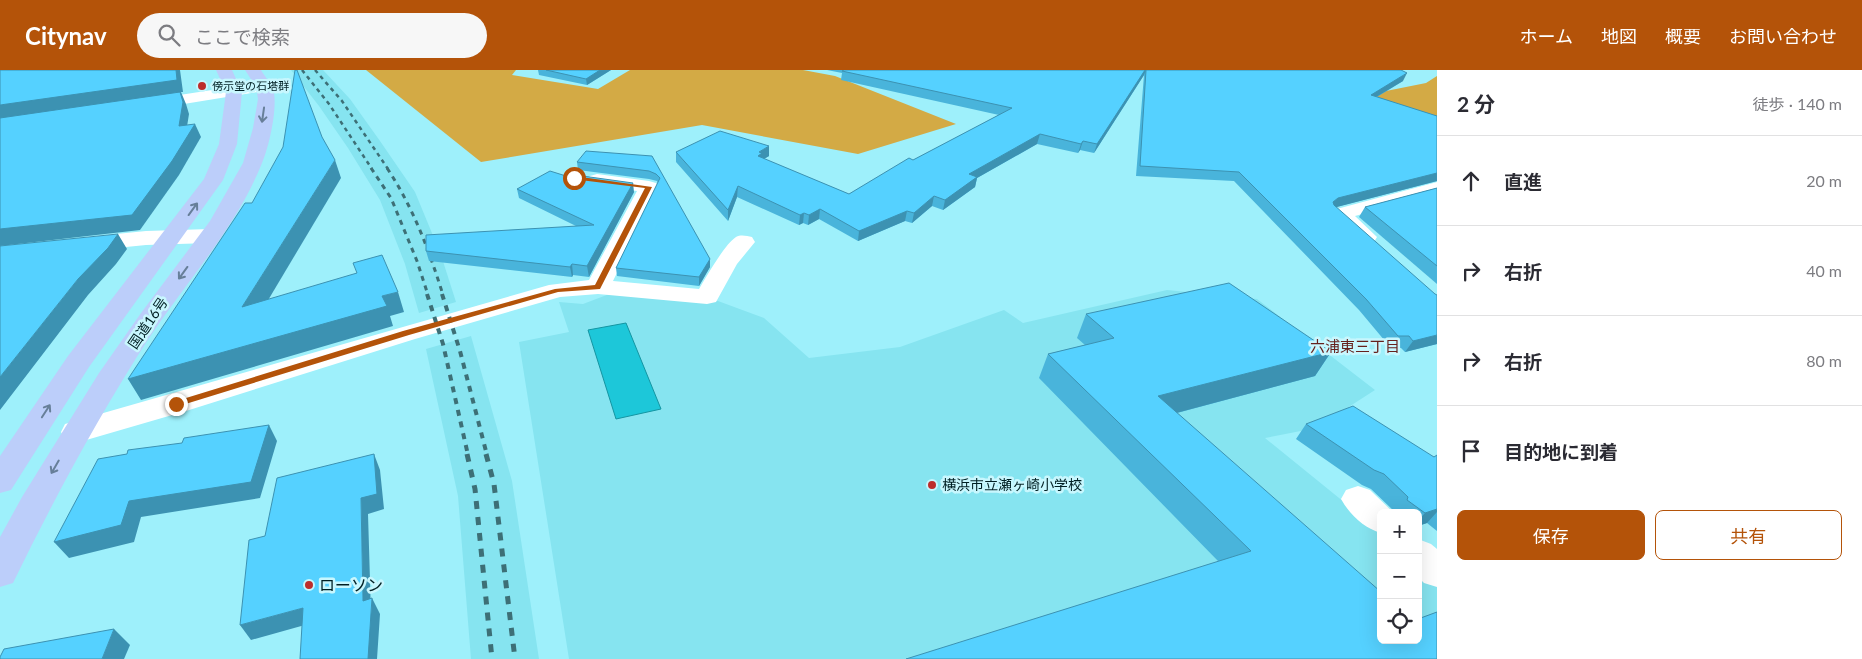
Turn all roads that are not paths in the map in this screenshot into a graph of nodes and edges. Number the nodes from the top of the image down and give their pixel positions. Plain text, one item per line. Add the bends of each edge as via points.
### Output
1 (224, 70) edge
2 (259, 79) edge
3 (234, 92) junction
4 (127, 108) edge
5 (574, 178) edge
6 (1436, 189) edge
7 (210, 236) junction
8 (172, 237) junction
9 (744, 242) dead end
10 (62, 246) edge
11 (1384, 253) edge
12 (598, 287) junction
13 (76, 432) junction
14 (0, 481) edge
15 (1422, 558) edge
16 (0, 572) edge
17 (1437, 572) edge

1 - 3 highway
2 - 3 street
2 -> 7 highway, 国道16号 via 266,94 254,163
3 - 4 street
8 -> 3 highway via 214,180 228,144
5 - 12 street via 649,187
6 - 11 street via 1340,214
7 - 8 street
7 -> 13 highway, 国道16号 via 150,319
8 - 10 street
14 -> 8 highway via 78,362
9 - 12 street via 727,262 707,297
12 - 13 street via 558,290
13 -> 16 highway, 国道16号
15 - 17 street

